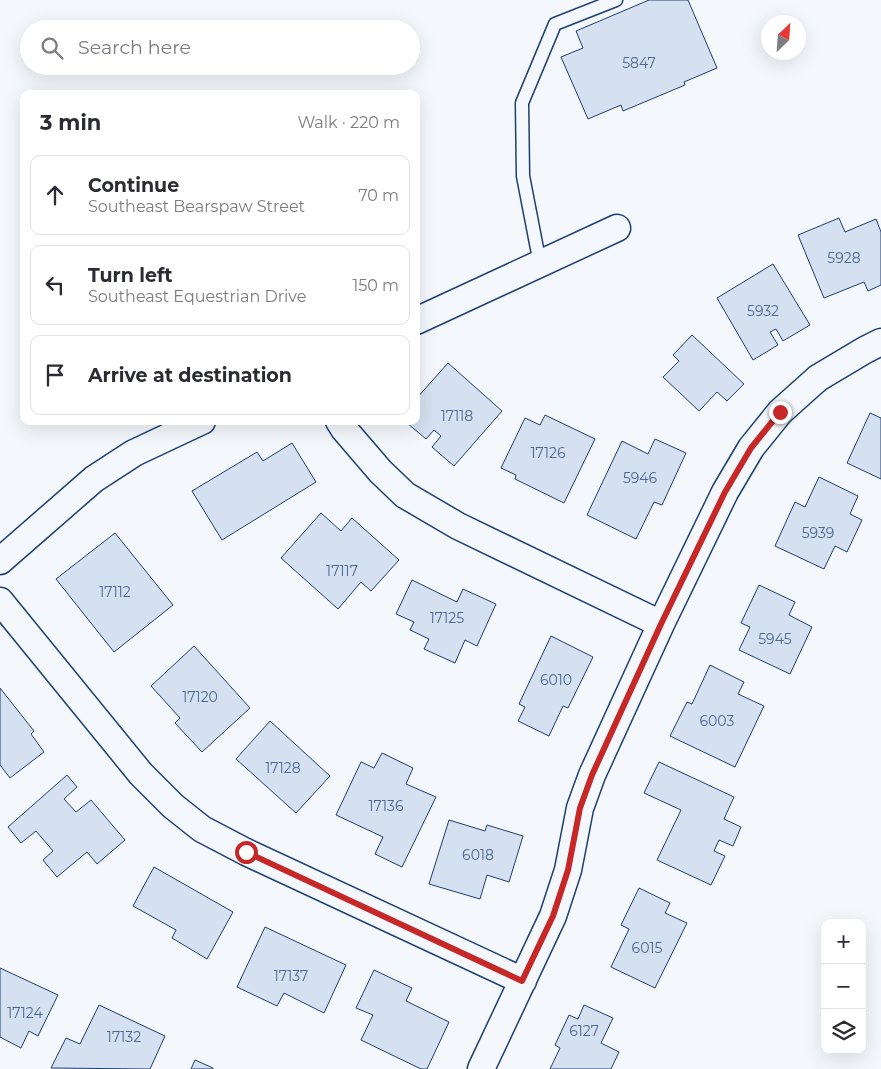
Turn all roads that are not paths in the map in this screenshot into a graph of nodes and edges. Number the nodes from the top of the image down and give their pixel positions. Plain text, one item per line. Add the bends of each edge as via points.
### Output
1 (616, 0) edge
2 (617, 228) dead end
3 (540, 264) junction
4 (420, 320) edge
5 (881, 342) edge
6 (194, 425) edge
7 (342, 425) edge
8 (0, 561) edge
9 (0, 601) edge
10 (661, 624) junction
11 (522, 981) junction
12 (480, 1069) edge

1 - 3 lane via 555,24 522,103 524,176
2 - 3 street
3 - 4 street
5 - 10 street via 818,378 780,412 751,448 725,492
6 - 8 street via 134,453 94,479
7 - 10 street via 380,472 405,495 458,526
9 - 11 street via 141,774 202,829
10 - 11 street via 592,775 580,808 568,870 553,916
11 - 12 street

